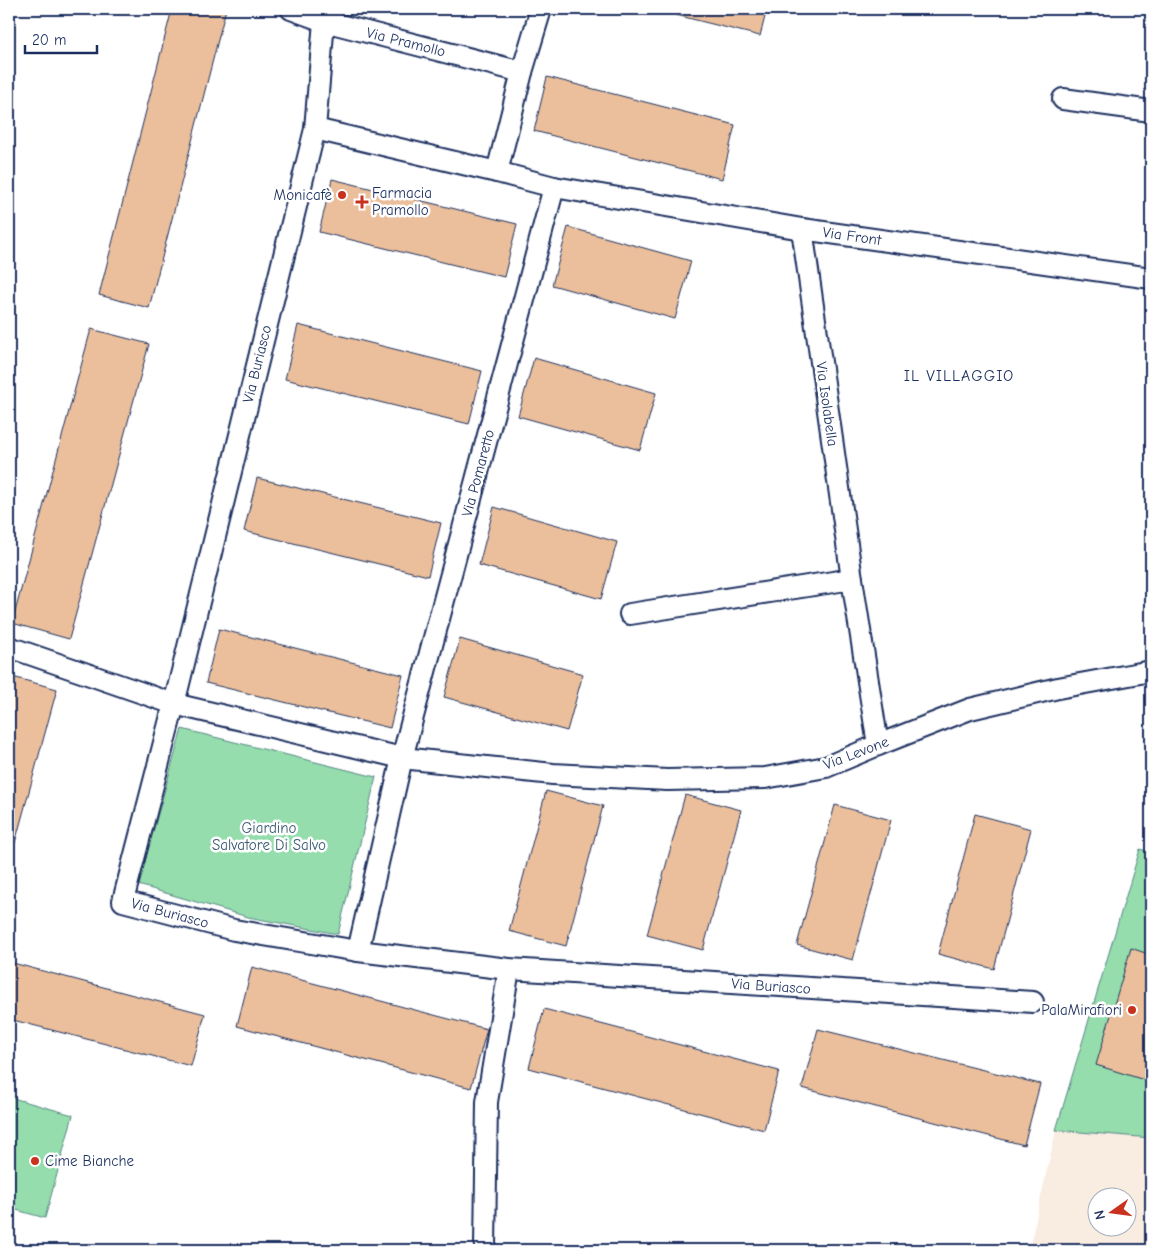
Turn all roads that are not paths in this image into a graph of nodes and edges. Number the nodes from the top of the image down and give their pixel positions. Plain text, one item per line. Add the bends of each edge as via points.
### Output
1 (291, 9) edge
2 (541, 9) edge
3 (324, 21) junction
4 (522, 72) junction
5 (1063, 99) dead end
6 (1151, 111) edge
7 (315, 129) junction
8 (497, 172) junction
9 (554, 187) junction
10 (802, 229) junction
11 (1151, 278) edge
12 (852, 579) junction
13 (630, 614) dead end
14 (9, 647) edge
15 (1151, 672) edge
16 (174, 704) junction
17 (878, 745) junction
18 (402, 758) junction
19 (358, 951) junction
20 (509, 969) junction
21 (1032, 1002) dead end
22 (485, 1247) dead end

1 - 3 street, Via Pramollo
2 - 4 street
3 - 4 street, Via Pramollo
3 - 7 street, Via Buriasco
4 - 8 street
5 - 6 street
7 - 8 street
7 - 16 street, Via Buriasco
8 - 9 street
9 - 10 street, Via Front
9 - 18 street, Via Pomaretto
10 - 11 street, Via Front
10 - 12 street, Via Isolabella
12 - 13 street
12 - 17 street, Via Isolabella
14 - 16 street
15 - 17 street, Via Levone via 970,708
16 - 18 street
16 - 19 street, Via Buriasco via 123,901 234,930
17 - 18 street, Via Levone via 826,767 765,778 666,780 553,774
18 - 19 street
19 - 20 street, Via Buriasco
20 - 21 street, Via Buriasco
20 - 22 street via 487,1102

